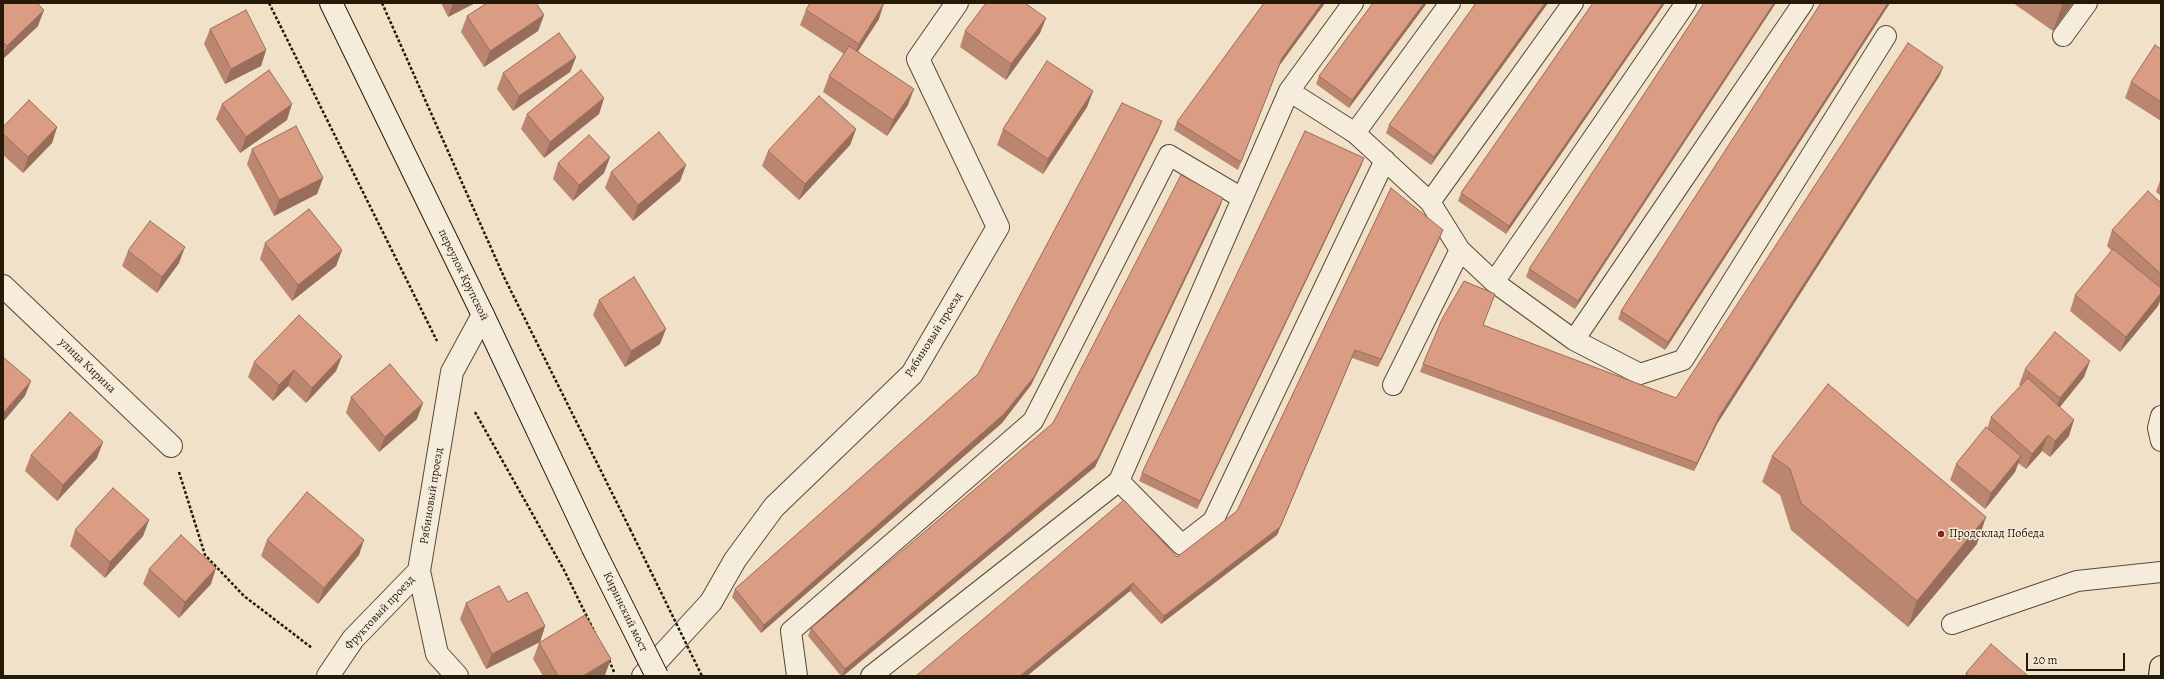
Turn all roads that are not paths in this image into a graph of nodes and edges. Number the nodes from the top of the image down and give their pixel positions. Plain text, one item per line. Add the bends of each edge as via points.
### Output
1 (331, 3) edge
2 (957, 3) edge
3 (1353, 3) edge
4 (1450, 3) edge
5 (1573, 3) edge
6 (1686, 3) edge
7 (1803, 3) edge
8 (2087, 3) edge
9 (1886, 36) dead end
10 (2063, 36) dead end
11 (1289, 91) junction
12 (1355, 133) junction
13 (1385, 160) junction
14 (1242, 198) junction
15 (1430, 202) junction
16 (1460, 250) junction
17 (1494, 282) junction
18 (3, 286) edge
19 (483, 315) junction
20 (1574, 340) junction
21 (1393, 385) dead end
22 (2161, 416) edge
23 (2161, 441) edge
24 (171, 446) road end
25 (1119, 481) junction
26 (593, 548) joint
27 (419, 571) junction
28 (2161, 572) edge
29 (1952, 624) dead end
30 (2161, 667) edge
31 (331, 671) edge
32 (457, 676) edge
33 (643, 676) edge
34 (657, 676) edge
35 (797, 676) edge
36 (871, 676) edge
37 (2160, 676) edge

1 - 19 street, переулок Крупской
2 - 33 street, Рябиновый проезд via 918,59 998,227 912,374 774,507 735,560 711,602
3 - 11 lane
4 - 12 lane
5 - 15 lane
6 - 17 lane
7 - 20 lane
8 - 10 lane
9 - 20 lane via 1683,360 1640,374
11 - 12 lane
11 - 14 lane
12 - 13 lane
13 - 15 lane
13 - 25 lane via 1213,521 1182,545
14 - 25 lane
14 - 35 lane via 1169,155 1033,421 791,631
15 - 16 lane
16 - 17 lane
16 - 21 lane
17 - 20 lane
18 - 24 street, улица Кирина
19 - 26 street, переулок Крупской
19 - 27 street, Рябиновый проезд via 452,372
22 - 23 lane via 2158,428
25 - 36 lane
26 - 34 street, Киринский мост, bridge
27 - 31 street, Фруктовый проезд via 353,639
27 - 32 street, Рябиновый проезд via 437,654
28 - 29 lane via 2077,581
30 - 37 main road

